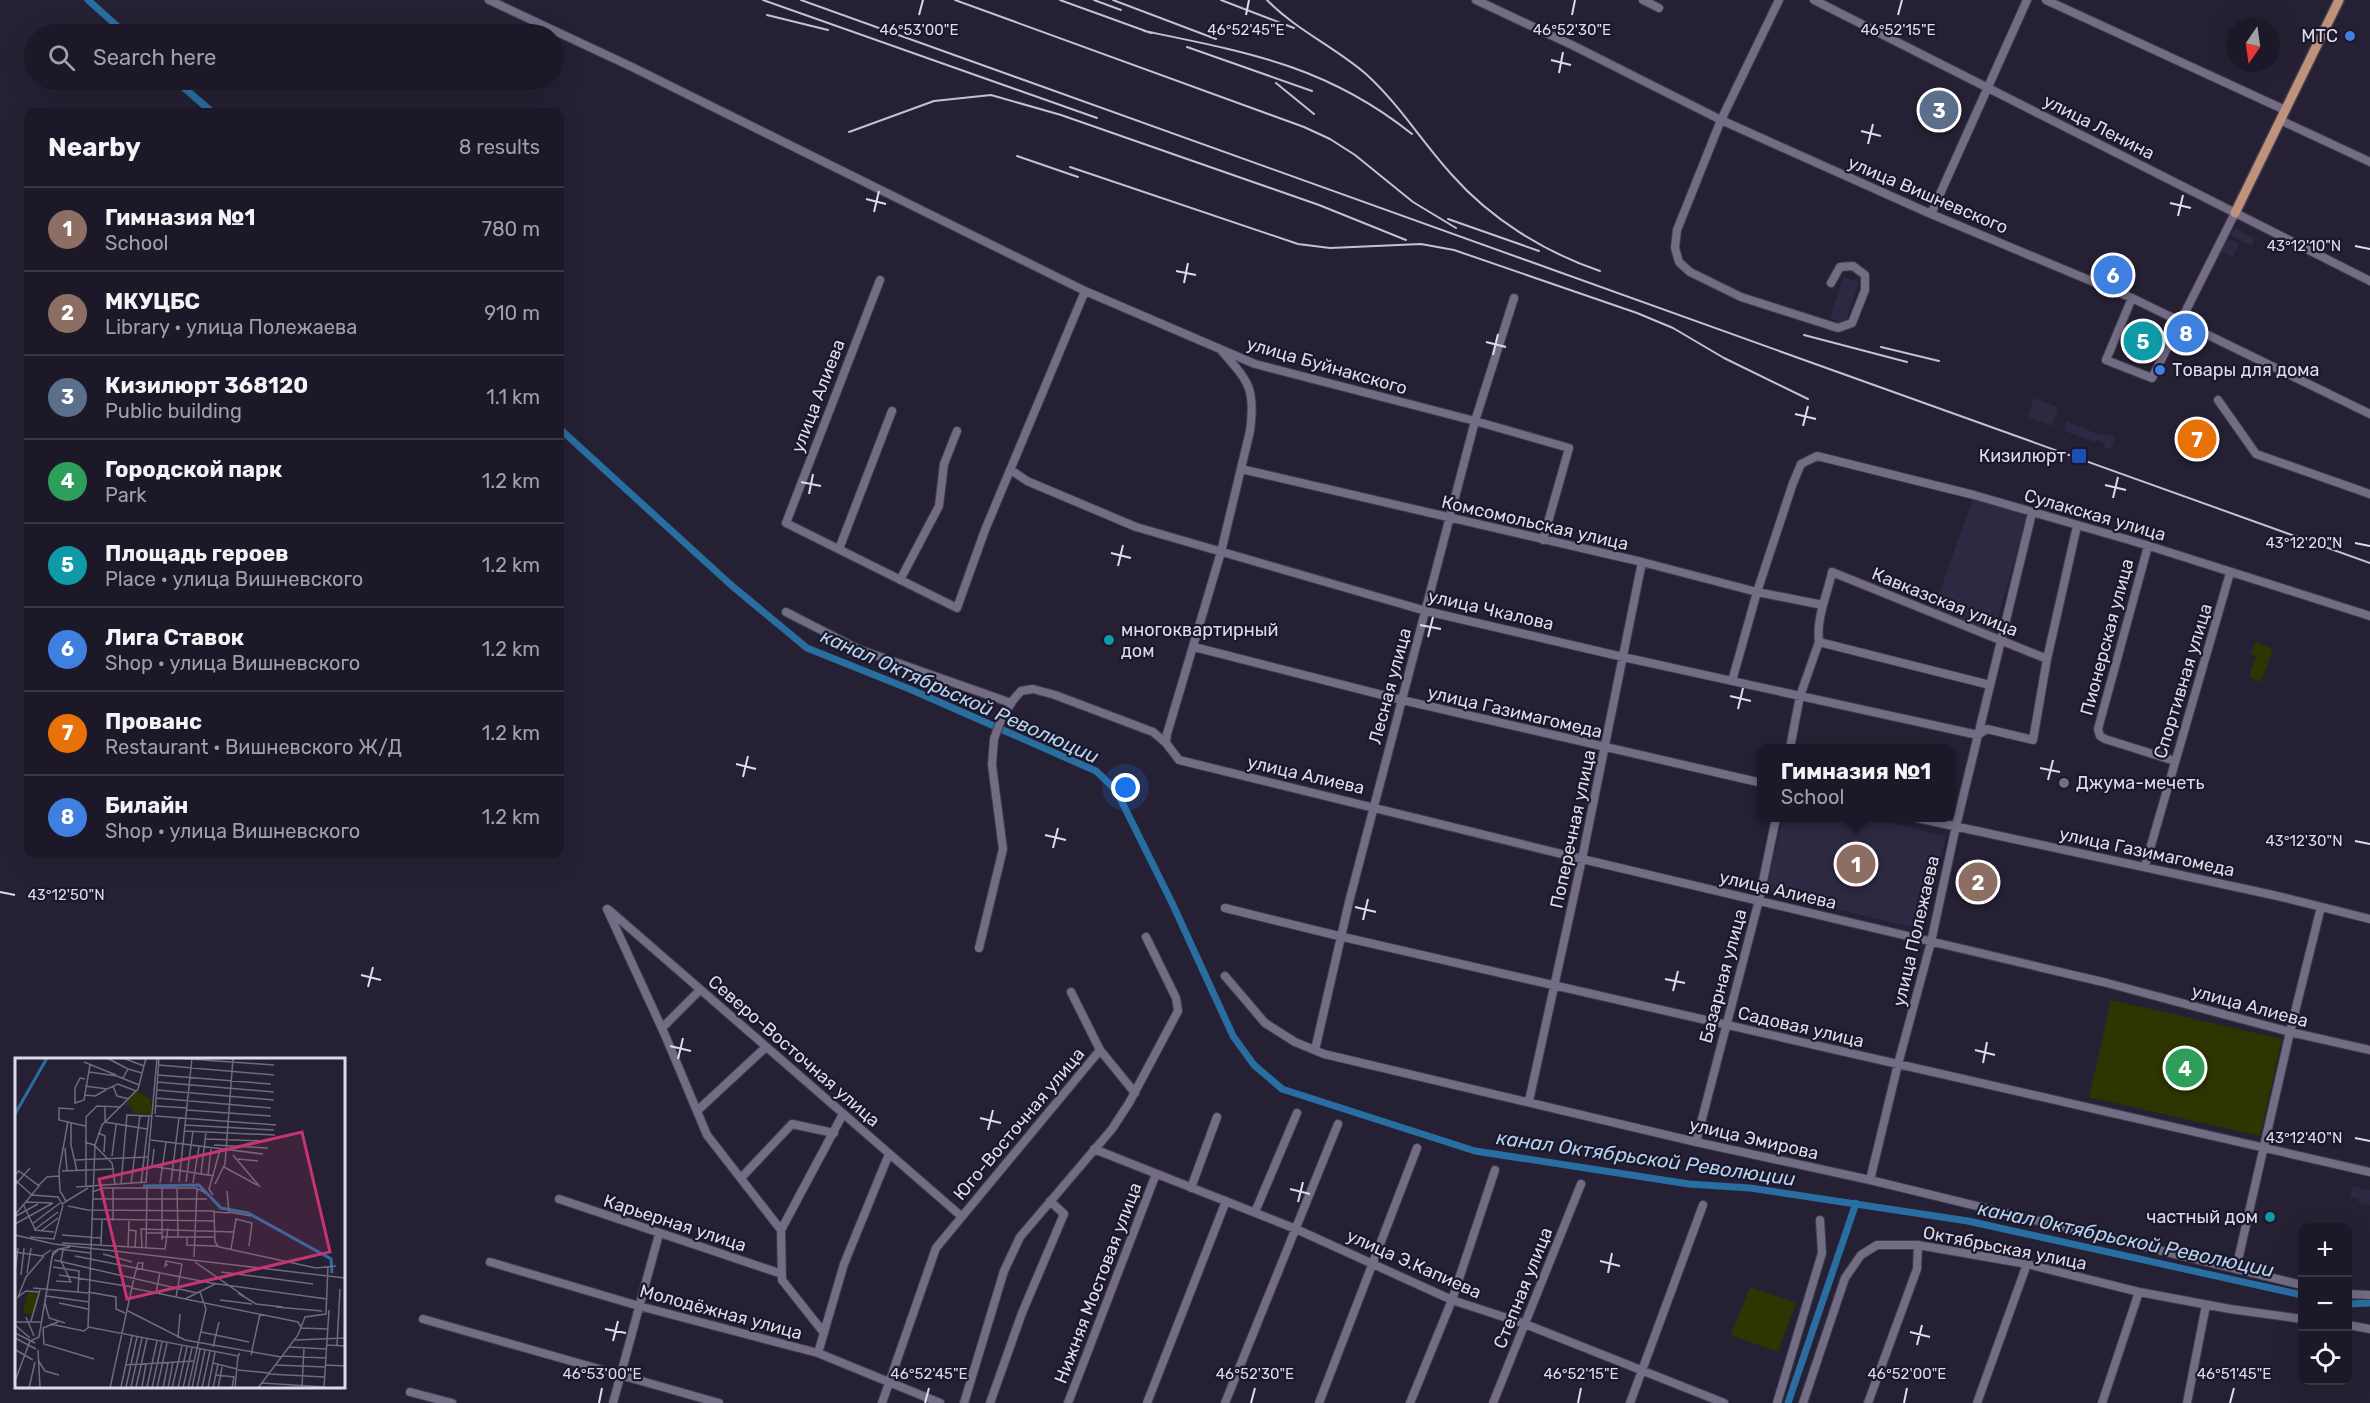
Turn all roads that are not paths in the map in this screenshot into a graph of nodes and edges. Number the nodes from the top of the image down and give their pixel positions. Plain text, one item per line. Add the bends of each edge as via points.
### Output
1 (489, 0) edge
2 (1476, 0) edge
3 (1643, 0) edge
4 (1779, 0) edge
5 (1814, 0) edge
6 (2026, 0) edge
7 (2046, 0) edge
8 (2339, 1) edge
9 (1659, 8) dead end
10 (540, 24) edge
11 (564, 35) edge
12 (1988, 88) junction
13 (2285, 110) junction
14 (1721, 120) junction
15 (2280, 120) junction
16 (2370, 162) edge
17 (2235, 213) junction
18 (1931, 214) junction
19 (880, 280) dead end
20 (2370, 281) edge
21 (1831, 283) dead end
22 (1085, 291) junction
23 (1514, 298) dead end
24 (2132, 298) junction
25 (2180, 320) junction
26 (1220, 350) junction
27 (2218, 400) dead end
28 (892, 411) dead end
29 (2370, 414) edge
30 (1475, 421) junction
31 (957, 431) dead end
32 (1241, 469) junction
33 (1011, 470) junction
34 (2370, 494) edge
35 (2032, 513) junction
36 (1450, 519) junction
37 (2077, 526) junction
38 (1543, 540) junction
39 (2148, 546) junction
40 (839, 549) junction
41 (1221, 552) junction
42 (1642, 562) junction
43 (2230, 573) junction
44 (900, 580) junction
45 (1757, 592) junction
46 (1822, 605) junction
47 (1426, 611) junction
48 (786, 612) dead end
49 (2370, 616) edge
50 (1819, 642) junction
51 (2001, 642) junction
52 (1194, 647) junction
53 (1623, 657) junction
54 (2047, 659) junction
55 (1732, 681) junction
56 (1990, 686) junction
57 (1800, 696) junction
58 (1402, 700) junction
59 (1011, 703) junction
60 (1978, 735) junction
61 (1166, 744) junction
62 (1791, 744) edge
63 (1605, 748) junction
64 (2175, 761) junction
65 (1757, 782) edge
66 (1374, 807) junction
67 (1775, 822) edge
68 (1936, 822) edge
69 (1956, 826) junction
70 (1582, 859) junction
71 (2145, 866) junction
72 (1759, 900) junction
73 (2321, 907) junction
74 (1225, 908) dead end
75 (2370, 919) edge
76 (1146, 937) dead end
77 (1343, 937) junction
78 (1931, 942) junction
79 (979, 948) dead end
80 (1225, 976) dead end
81 (1555, 986) junction
82 (700, 990) junction
83 (1071, 992) dead end
84 (1726, 1025) junction
85 (662, 1028) junction
86 (2290, 1032) junction
87 (766, 1047) junction
88 (1100, 1050) junction
89 (1315, 1050) junction
90 (2370, 1050) edge
91 (1898, 1064) junction
92 (1135, 1093) junction
93 (1529, 1101) junction
94 (697, 1111) junction
95 (1297, 1113) dead end
96 (843, 1114) junction
97 (1217, 1117) dead end
98 (1338, 1124) dead end
99 (834, 1133) junction
100 (1696, 1142) junction
101 (1417, 1148) dead end
102 (2264, 1148) junction
103 (1094, 1149) junction
104 (889, 1154) junction
105 (1495, 1170) dead end
106 (2370, 1172) edge
107 (1156, 1174) junction
108 (741, 1178) junction
109 (1870, 1180) junction
110 (1581, 1184) dead end
111 (1191, 1188) junction
112 (559, 1199) dead end
113 (1050, 1201) junction
114 (1226, 1202) junction
115 (1703, 1204) dead end
116 (1254, 1212) junction
117 (961, 1216) junction
118 (1820, 1220) dead end
119 (1296, 1228) junction
120 (781, 1230) junction
121 (659, 1234) junction
122 (1918, 1245) junction
123 (490, 1262) dead end
124 (1374, 1262) junction
125 (2026, 1264) junction
126 (2236, 1269) junction
127 (782, 1274) junction
128 (2298, 1284) edge
129 (2139, 1292) junction
130 (2352, 1294) edge
131 (2370, 1295) edge
132 (1452, 1300) junction
133 (2206, 1305) junction
134 (639, 1306) junction
135 (2298, 1318) edge
136 (423, 1319) dead end
137 (1525, 1324) junction
138 (2352, 1326) edge
139 (2370, 1329) edge
140 (824, 1333) junction
141 (818, 1353) junction
142 (1643, 1370) junction
143 (621, 1375) junction
144 (889, 1381) junction
145 (410, 1392) dead end
146 (452, 1403) edge
147 (613, 1403) edge
148 (719, 1403) edge
149 (882, 1403) edge
150 (940, 1403) edge
151 (964, 1403) edge
152 (990, 1403) edge
153 (1068, 1403) edge
154 (1148, 1403) edge
155 (1225, 1403) edge
156 (1319, 1403) edge
157 (1410, 1403) edge
158 (1493, 1403) edge
159 (1630, 1403) edge
160 (1724, 1403) edge
161 (1777, 1403) edge
162 (1803, 1403) edge
163 (1868, 1403) edge
164 (1977, 1403) edge
165 (2102, 1403) edge
166 (2187, 1403) edge

1 - 10 street, улица Буйнакского
2 - 14 street, улица Вишневского
3 - 9 street
4 - 14 street
5 - 12 street, улица Ленина
6 - 12 street
7 - 13 street
8 - 13 main road
11 - 22 street, улица Буйнакского
12 - 17 street, улица Ленина
12 - 18 street
13 - 15 main road
14 - 18 street, улица Вишневского
14 - 21 street via 1677,230 1678,262 1741,297 1838,328 1852,323 1865,290 1865,275 1853,266 1840,267
15 - 16 street
15 - 17 main road
17 - 20 street, улица Ленина
17 - 25 street
18 - 24 street, улица Вишневского
19 - 40 street, улица Алиева via 786,523
22 - 26 street, улица Буйнакского
22 - 33 street
23 - 30 street, Лесная улица
24 - 25 street, улица Вишневского
24 - 25 street via 2106,360 2152,378
25 - 29 street, улица Вишневского
26 - 30 street, улица Буйнакского via 1255,364
26 - 32 street via 1245,377 1252,394 1251,431
27 - 34 street via 2256,454
28 - 40 street
30 - 36 street, Лесная улица
30 - 38 street, улица Буйнакского via 1569,448
31 - 44 street via 944,464 939,506
32 - 36 street, Комсомольская улица
32 - 41 street
33 - 41 street, улица Чкалова via 1027,481 1136,527
33 - 44 street via 957,608
35 - 37 street, Сулакская улица
35 - 45 street, Сулакская улица via 1817,456 1809,458 1801,464 1793,483
35 - 51 street, улица Полежаева
36 - 38 street, Комсомольская улица
36 - 47 street, Лесная улица
37 - 39 street, Сулакская улица
37 - 54 street
38 - 42 street, Комсомольская улица
39 - 43 street, Сулакская улица
39 - 64 street, Пионерская улица via 2097,729 2105,740
40 - 44 street
41 - 47 street, улица Чкалова
41 - 52 street
42 - 45 street, Комсомольская улица
42 - 53 street, Поперечная улица
43 - 49 street, Сулакская улица
43 - 64 street, Спортивная улица
45 - 46 street, Комсомольская улица
45 - 55 street
46 - 50 street
46 - 51 street, Кавказская улица via 1832,572
47 - 53 street, улица Чкалова
47 - 58 street, Лесная улица
48 - 59 street via 858,649
50 - 56 street
50 - 57 street
51 - 54 street, Кавказская улица
51 - 56 street, улица Полежаева
52 - 58 street, улица Газимагомеда
52 - 61 street
53 - 55 street, улица Чкалова
53 - 63 street, Поперечная улица
54 - 60 street, улица Чкалова via 2033,740 1987,729
55 - 57 street, улица Чкалова
56 - 60 street, улица Полежаева
57 - 60 street, улица Чкалова
57 - 62 street
58 - 63 street, улица Газимагомеда
58 - 66 street, Лесная улица
59 - 61 street via 1021,691 1033,689 1152,732
59 - 79 street via 994,739 992,765 1003,849
60 - 69 street, улица Полежаева
61 - 66 street, улица Алиева via 1179,760
63 - 65 street, улица Газимагомеда
63 - 70 street, Поперечная улица
64 - 71 street, Спортивная улица
66 - 70 street, улица Алиева
66 - 77 street, Лесная улица
67 - 72 street, Базарная улица
68 - 69 street, улица Газимагомеда
69 - 71 street, улица Газимагомеда
69 - 78 street, улица Полежаева
70 - 72 street, улица Алиева
70 - 81 street, Поперечная улица
71 - 73 street, улица Газимагомеда
72 - 78 street, улица Алиева
72 - 84 street, Базарная улица
73 - 75 street, улица Газимагомеда
73 - 86 street
74 - 77 street, Садовая улица
76 - 92 street via 1178,1011
77 - 81 street, Садовая улица
77 - 89 street, Лесная улица
78 - 86 street, улица Алиева via 2107,983
78 - 91 street, улица Полежаева
80 - 89 street, улица Эмирова via 1265,1023
81 - 84 street, Садовая улица
81 - 93 street, Поперечная улица
82 - 85 street
82 - 85 street, Северо-Восточная улица via 607,909
82 - 87 street, Северо-Восточная улица
83 - 88 street
84 - 91 street, Садовая улица
84 - 100 street, Базарная улица
85 - 94 street
86 - 90 street, улица Алиева
86 - 102 street
87 - 94 street
87 - 96 street, Северо-Восточная улица
88 - 92 street
88 - 117 street, Юго-Восточная улица
89 - 93 street, улица Эмирова
91 - 102 street, Садовая улица
91 - 109 street, улица Полежаева
92 - 103 street via 1112,1130
93 - 100 street, улица Эмирова
94 - 108 street via 707,1135
95 - 116 street
96 - 99 street
96 - 104 street, Северо-Восточная улица
97 - 111 street
98 - 119 street
99 - 108 street via 792,1124
99 - 120 street
100 - 109 street, улица Эмирова
101 - 124 street
102 - 106 street, Садовая улица
102 - 126 street
103 - 107 street, улица Э.Капиева
103 - 113 street
104 - 117 street, Северо-Восточная улица
104 - 140 street via 844,1263
105 - 132 street
107 - 111 street, улица Э.Капиева
107 - 153 street, Нижняя Мостовая улица
108 - 120 street
109 - 126 street, улица Эмирова
110 - 137 street, Степная улица
111 - 114 street, улица Э.Капиева
112 - 121 street, Карьерная улица
113 - 151 street via 1020,1237 1004,1271
113 - 152 street via 1064,1214 1022,1312
114 - 116 street, улица Э.Капиева
114 - 154 street
115 - 142 street
116 - 119 street, улица Э.Капиева
117 - 144 street, Юго-Восточная улица via 936,1248
118 - 161 street via 1822,1253
119 - 124 street, улица Э.Капиева
119 - 155 street
120 - 127 street
121 - 127 street, Карьерная улица
121 - 134 street
122 - 125 street, Октябрьская улица
122 - 162 street, Октябрьская улица via 1877,1245 1861,1255 1845,1278
122 - 163 street via 1917,1269
123 - 134 street, Молодёжная улица
124 - 132 street, улица Э.Капиева
124 - 156 street
125 - 129 street, Октябрьская улица
125 - 164 street
126 - 128 street, улица Эмирова
127 - 140 street via 782,1280
129 - 133 street, Октябрьская улица
129 - 165 street
130 - 131 street
132 - 137 street, улица Э.Капиева
132 - 157 street
133 - 135 street, Октябрьская улица
133 - 166 street
134 - 141 street, Молодёжная улица
134 - 143 street
136 - 143 street
137 - 142 street, улица Э.Капиева
137 - 158 street, Степная улица
138 - 139 street
140 - 141 street
141 - 144 street, Молодёжная улица
142 - 159 street
142 - 160 street, улица Э.Капиева
143 - 147 street
143 - 148 street
144 - 149 street, Юго-Восточная улица
144 - 150 street, Молодёжная улица
145 - 146 street

